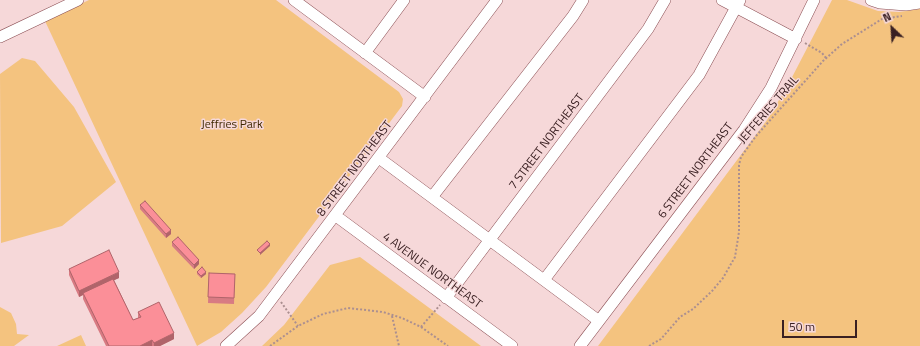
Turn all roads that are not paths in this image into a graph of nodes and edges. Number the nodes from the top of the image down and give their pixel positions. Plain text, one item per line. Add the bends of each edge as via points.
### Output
1 (78, 0) edge
2 (294, 0) edge
3 (404, 0) edge
4 (497, 0) edge
5 (583, 0) edge
6 (665, 0) edge
7 (722, 0) edge
8 (814, 0) edge
9 (871, 0) edge
10 (920, 3) edge
11 (738, 4) edge
12 (907, 7) edge
13 (0, 37) edge
14 (796, 39) junction
15 (365, 53) junction
16 (425, 97) junction
17 (379, 158) junction
18 (432, 198) junction
19 (336, 216) junction
20 (490, 240) junction
21 (544, 280) junction
22 (446, 298) junction
23 (599, 321) junction
24 (226, 346) edge
25 (512, 346) edge
26 (580, 346) edge

1 - 13 street
2 - 15 street
3 - 15 street
4 - 16 street, 8 STREET NORTHEAST
5 - 18 street
6 - 20 street, 7 STREET NORTHEAST via 648,29
7 - 11 street
8 - 14 street, 6 STREET NORTHEAST
9 - 12 street
10 - 12 street
11 - 14 street
11 - 21 street via 699,75
14 - 23 street, 6 STREET NORTHEAST via 771,88 744,130
15 - 16 street
16 - 17 street, 8 STREET NORTHEAST
17 - 18 street
17 - 19 street, 8 STREET NORTHEAST
18 - 20 street
19 - 22 street, 4 AVENUE NORTHEAST
19 - 24 street, 8 STREET NORTHEAST via 259,316
20 - 21 street
20 - 22 street, 7 STREET NORTHEAST
21 - 23 street
22 - 25 street, 4 AVENUE NORTHEAST
23 - 26 street, 6 STREET NORTHEAST

